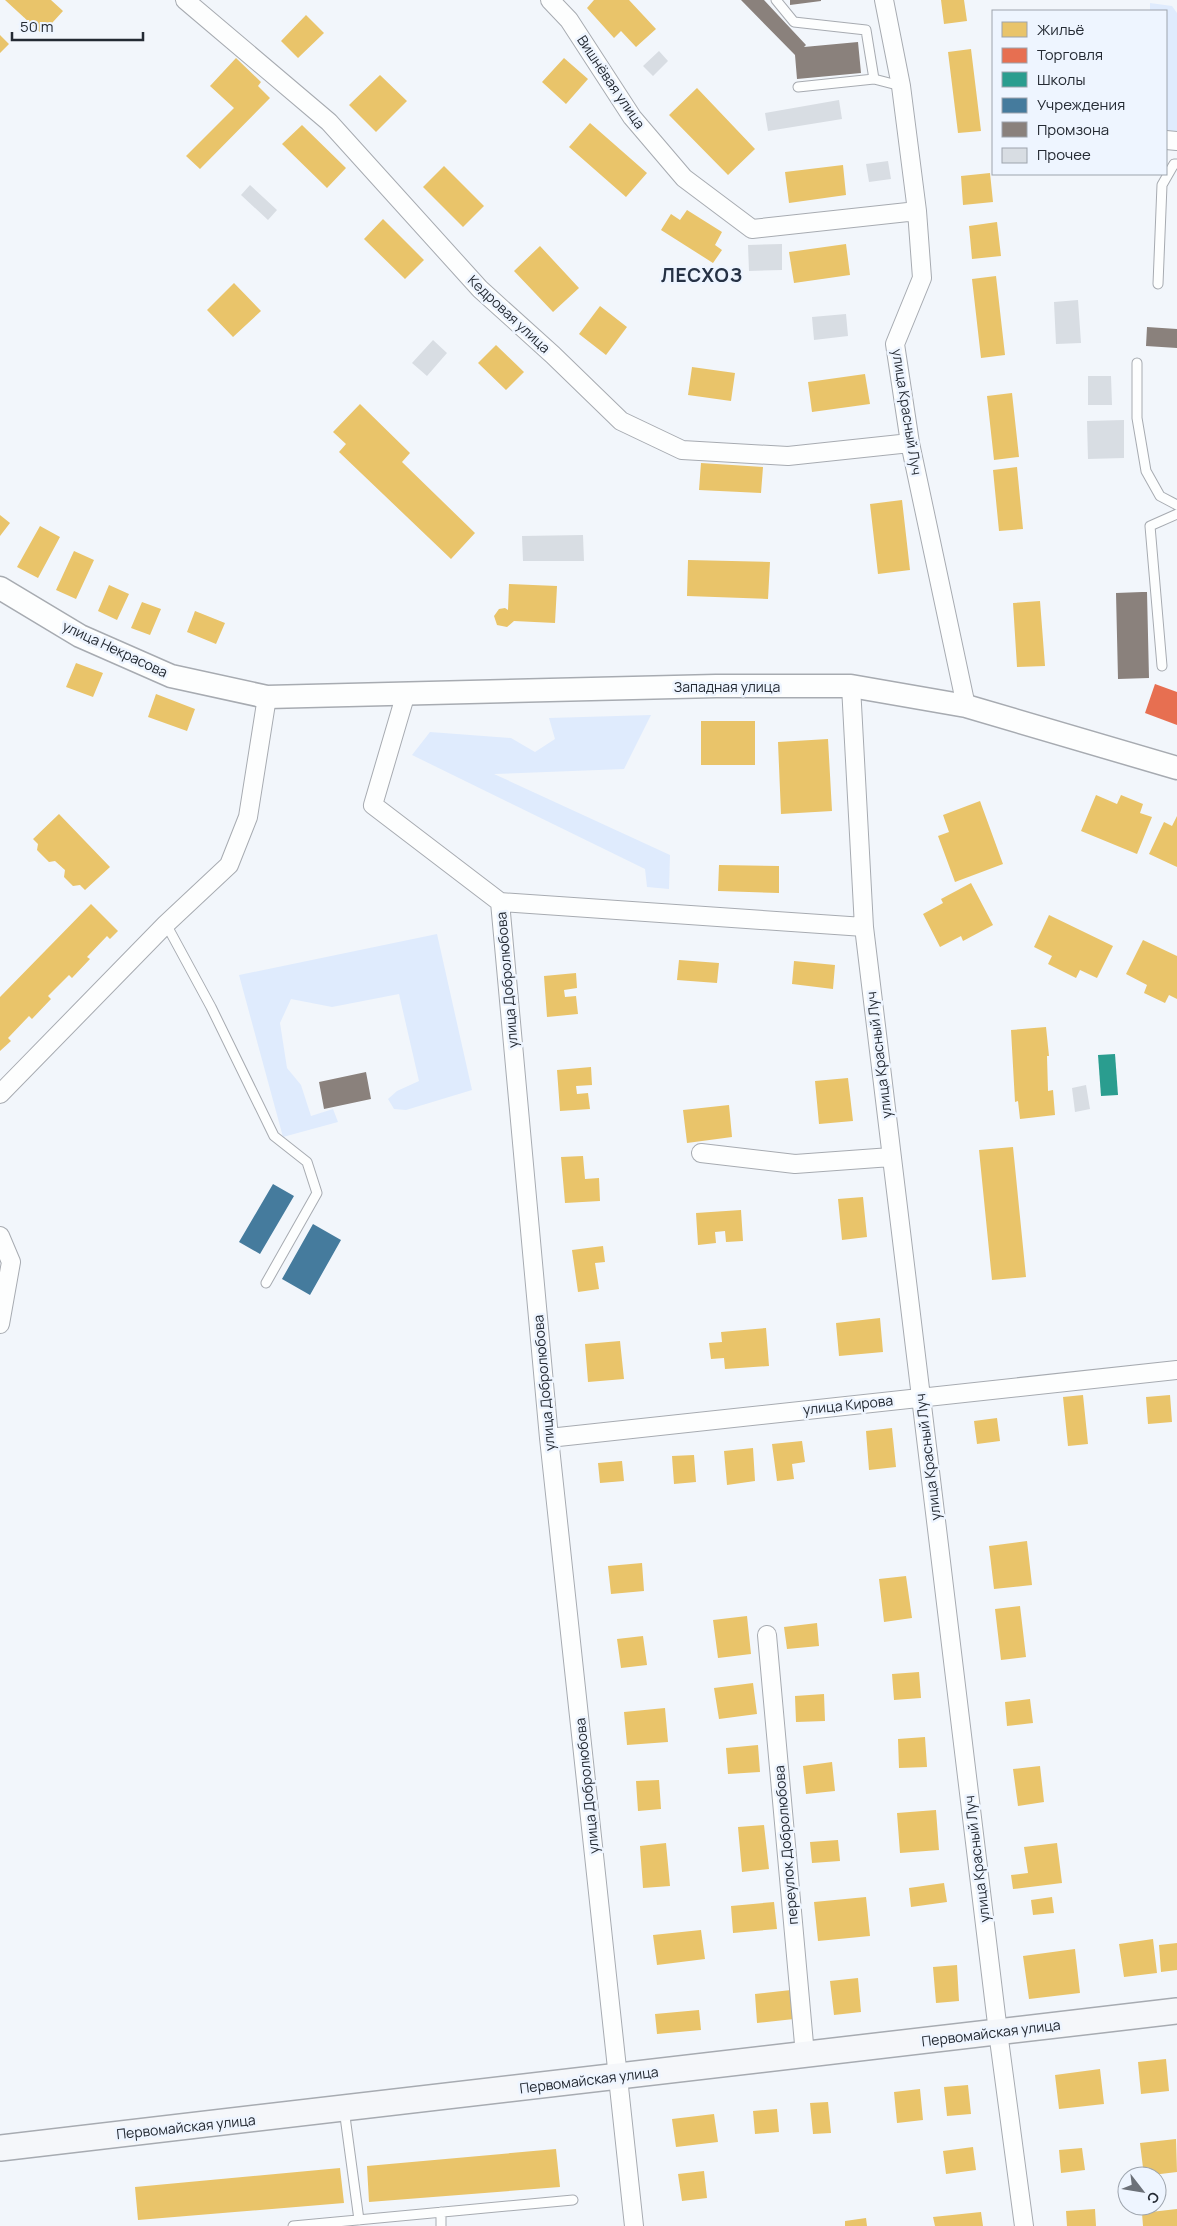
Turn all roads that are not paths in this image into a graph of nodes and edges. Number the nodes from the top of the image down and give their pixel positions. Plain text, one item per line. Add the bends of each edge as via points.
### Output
1 (186, 0) edge
2 (550, 0) edge
3 (776, 0) edge
4 (884, 0) edge
5 (874, 80) junction
6 (901, 86) junction
7 (798, 87) dead end
8 (1177, 164) edge
9 (917, 211) junction
10 (1158, 284) dead end
11 (1137, 363) dead end
12 (910, 444) junction
13 (1177, 505) edge
14 (1177, 514) edge
15 (0, 588) edge
16 (1162, 666) dead end
17 (851, 686) junction
18 (406, 693) junction
19 (267, 697) junction
20 (966, 706) junction
21 (1177, 768) edge
22 (500, 902) junction
23 (166, 924) junction
24 (864, 927) junction
25 (0, 1094) edge
26 (701, 1154) dead end
27 (891, 1157) junction
28 (0, 1236) edge
29 (6, 1260) edge
30 (266, 1283) dead end
31 (0, 1324) edge
32 (1177, 1370) edge
33 (921, 1397) junction
34 (549, 1438) junction
35 (767, 1636) dead end
36 (1177, 2014) edge
37 (998, 2032) junction
38 (804, 2055) junction
39 (620, 2077) junction
40 (344, 2109) junction
41 (0, 2148) edge
42 (573, 2200) dead end
43 (440, 2212) junction
44 (359, 2220) junction
45 (293, 2226) edge
46 (441, 2226) edge
47 (634, 2226) edge
48 (1024, 2226) edge

1 - 12 street, Кедровая улица via 329,122 480,289 621,421 682,450 788,456
2 - 9 street, Вишнёвая улица via 569,20 632,117 684,178 752,229
3 - 5 lane via 794,22 866,30
4 - 6 street, улица Красный Луч
5 - 6 lane
5 - 7 lane
6 - 9 street, улица Красный Луч
8 - 10 lane via 1162,185
9 - 12 street, улица Красный Луч via 922,278 895,344
11 - 13 lane via 1137,418 1146,471 1160,496
12 - 20 street, улица Красный Луч
14 - 16 lane via 1150,526
15 - 19 street, улица Некрасова via 80,636 171,676
17 - 18 street, Западная улица
17 - 20 street, Западная улица
17 - 24 street, улица Красный Луч
18 - 19 street, Западная улица
18 - 22 street via 374,805
19 - 23 street via 248,818 229,865
20 - 21 street, Западная улица
22 - 24 street, улица Добролюбова
22 - 34 street, улица Добролюбова
23 - 25 street
23 - 30 lane via 274,1136 307,1162 317,1193
24 - 27 street, улица Красный Луч
26 - 27 street via 795,1164
27 - 33 street, улица Красный Луч
28 - 29 street
29 - 31 street
32 - 33 street, улица Кирова
33 - 34 street, улица Кирова
33 - 37 street, улица Красный Луч
34 - 39 street, улица Добролюбова
35 - 38 street, переулок Добролюбова
36 - 37 main road, Первомайская улица
37 - 38 main road, Первомайская улица
37 - 48 street, улица Красный Луч
38 - 39 main road, Первомайская улица
39 - 40 main road, Первомайская улица
39 - 47 street, улица Добролюбова via 621,2116
40 - 41 main road, Первомайская улица
40 - 44 lane
42 - 43 lane
43 - 44 lane
43 - 46 lane
44 - 45 lane

